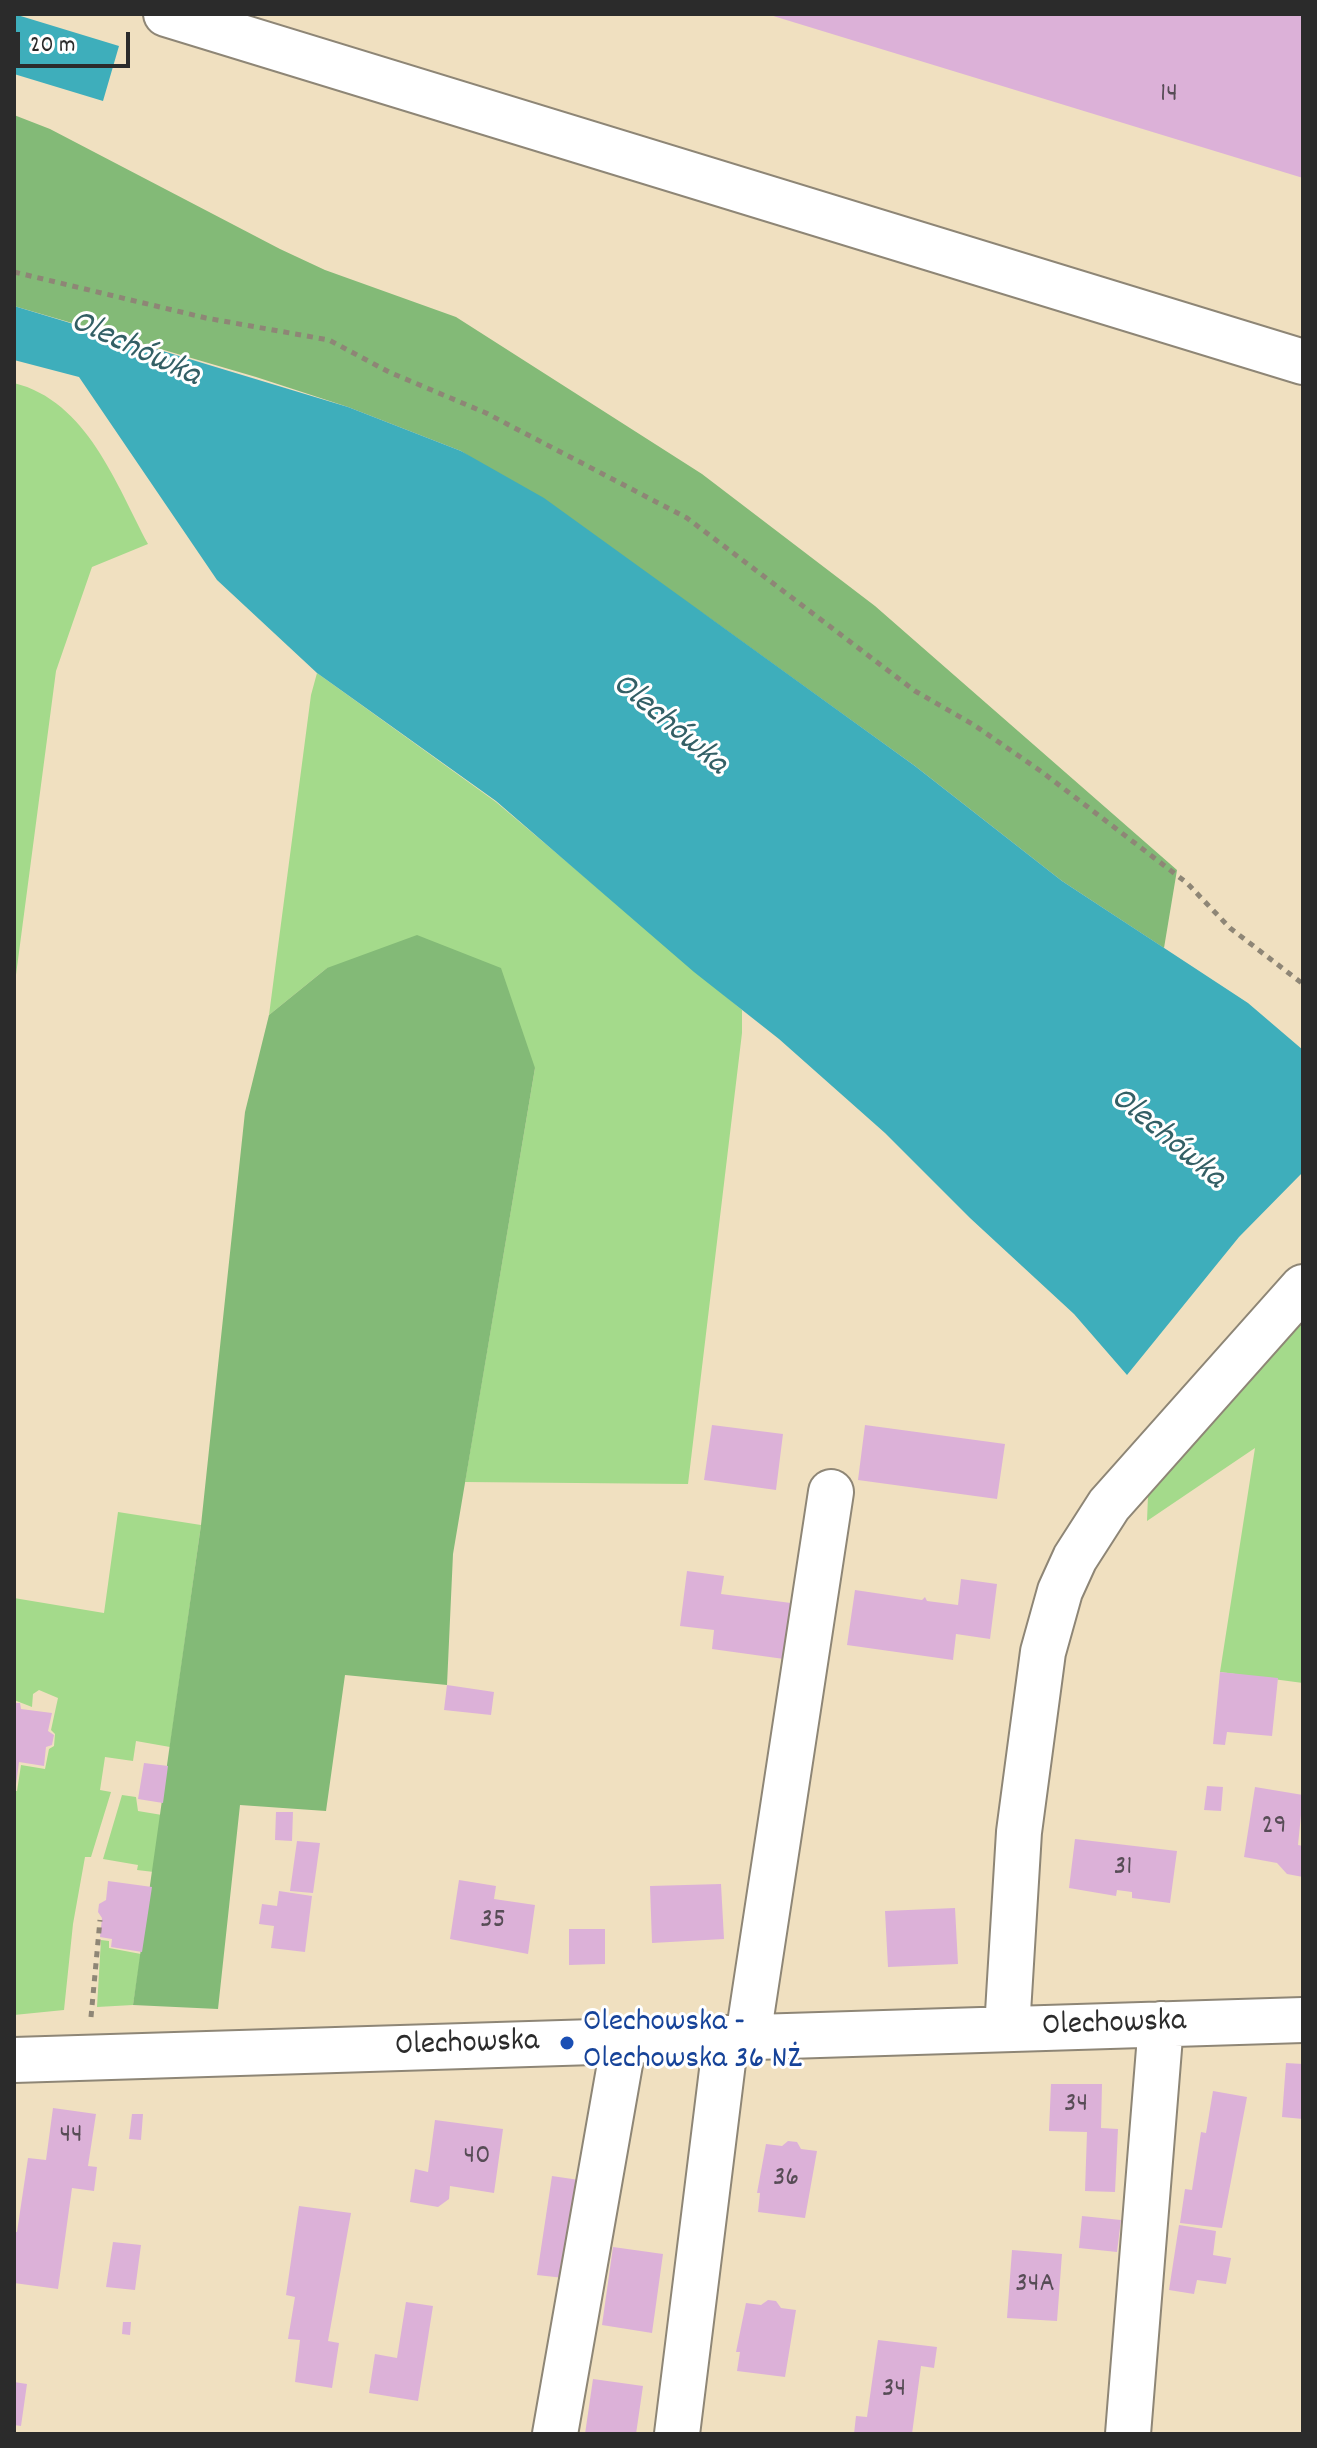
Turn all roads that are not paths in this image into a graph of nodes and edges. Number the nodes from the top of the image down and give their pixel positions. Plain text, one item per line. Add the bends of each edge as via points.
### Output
1 (166, 14) edge
2 (1303, 362) edge
3 (1303, 1287) edge
4 (831, 1492) dead end
5 (1303, 2020) edge
6 (1161, 2024) junction
7 (1007, 2029) junction
8 (737, 2038) junction
9 (624, 2041) junction
10 (14, 2060) edge
11 (555, 2434) edge
12 (677, 2434) edge
13 (1128, 2434) edge

1 - 2 street
3 - 7 street via 1109,1505 1060,1591 1043,1652 1019,1832
4 - 8 street
5 - 6 street, Olechowska
6 - 7 street, Olechowska
6 - 13 street
7 - 8 street, Olechowska
8 - 9 street, Olechowska
8 - 12 street
9 - 10 street, Olechowska
9 - 11 street

